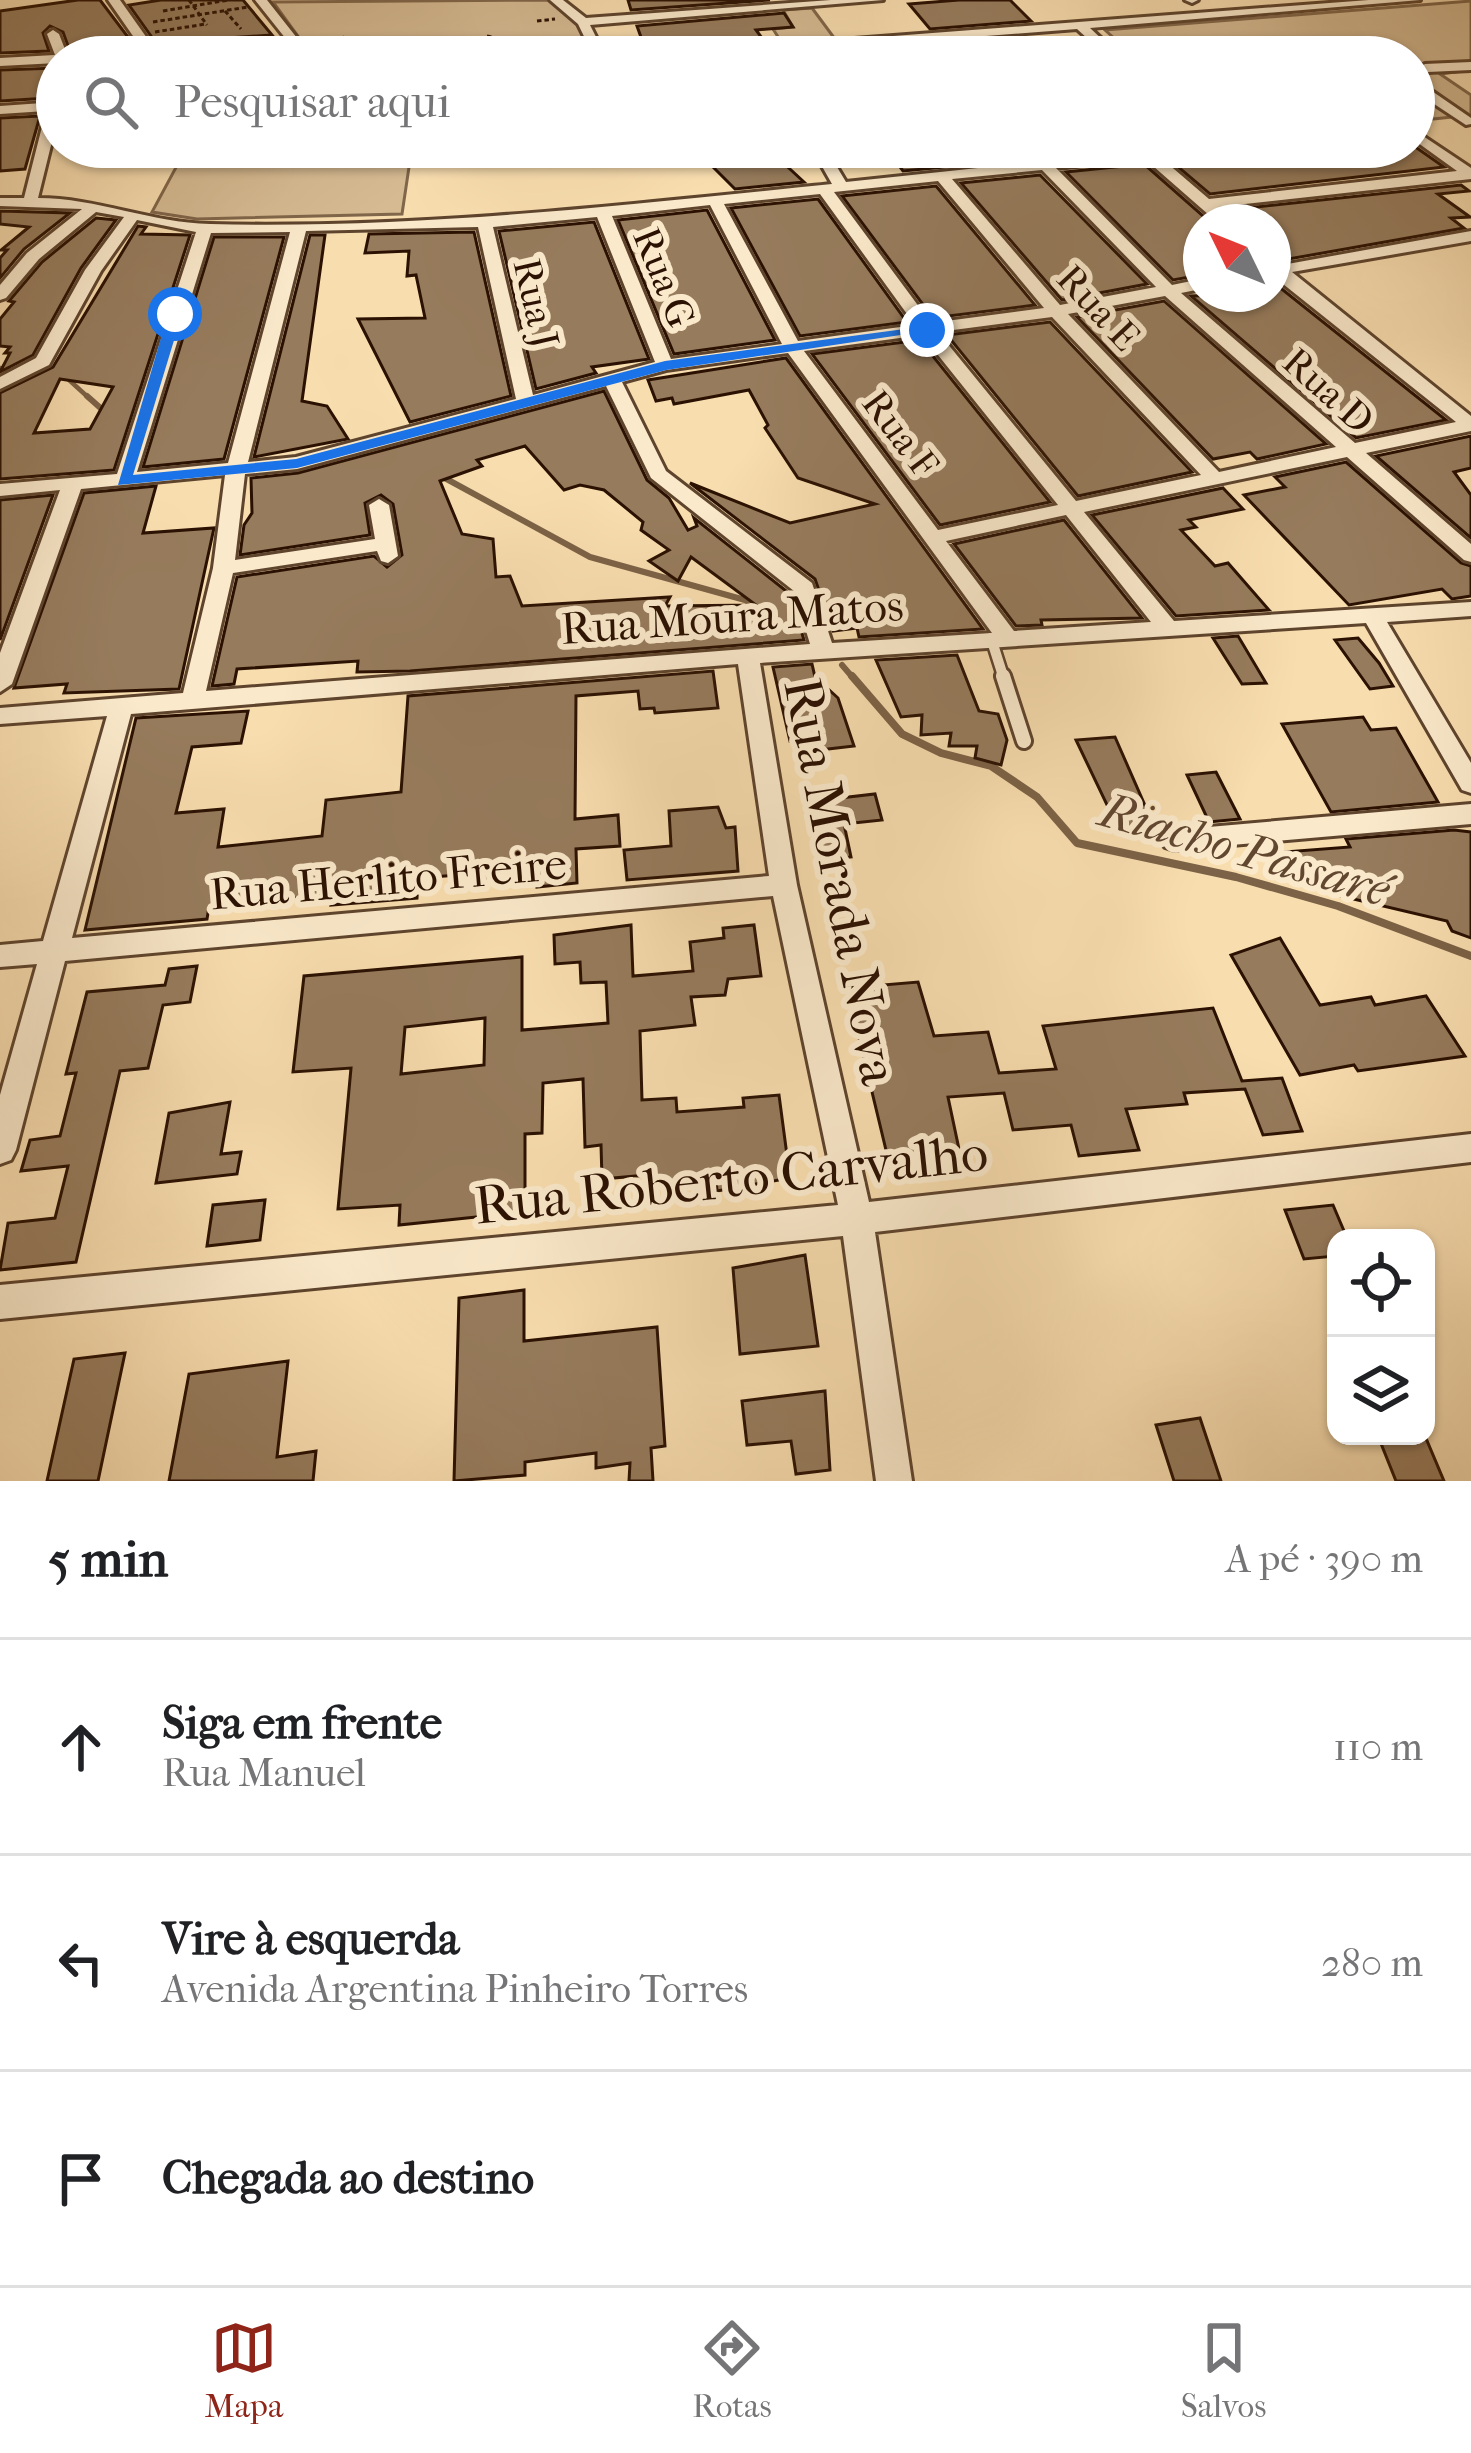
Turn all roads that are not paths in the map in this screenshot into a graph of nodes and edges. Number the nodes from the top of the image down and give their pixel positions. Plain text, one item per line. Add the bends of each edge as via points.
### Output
1 (114, 0) edge
2 (556, 0) edge
3 (806, 0) edge
4 (865, 0) edge
5 (877, 0) edge
6 (1191, 0) edge
7 (1207, 0) edge
8 (1414, 0) edge
9 (257, 3) edge
10 (1240, 13) junction
11 (1224, 15) junction
12 (580, 20) junction
13 (1080, 26) junction
14 (1060, 27) junction
15 (139, 36) edge
16 (288, 36) edge
17 (588, 36) edge
18 (957, 36) edge
19 (1070, 36) edge
20 (1092, 36) edge
21 (36, 60) edge
22 (0, 62) edge
23 (1471, 66) edge
24 (1435, 68) edge
25 (1435, 99) edge
26 (36, 107) edge
27 (0, 110) edge
28 (1468, 121) edge
29 (1435, 126) edge
30 (1435, 146) edge
31 (39, 168) edge
32 (826, 168) edge
33 (1025, 168) edge
34 (1048, 168) edge
35 (1164, 168) edge
36 (1470, 174) edge
37 (940, 176) junction
38 (833, 188) junction
39 (716, 201) junction
40 (0, 202) edge
41 (30, 202) junction
42 (1206, 204) joint
43 (93, 207) junction
44 (603, 214) junction
45 (131, 218) junction
46 (484, 222) junction
47 (299, 227) junction
48 (206, 229) junction
49 (1471, 236) edge
50 (1291, 266) edge
51 (1291, 282) edge
52 (1183, 287) edge
53 (1168, 290) junction
54 (0, 295) edge
55 (1056, 311) junction
56 (927, 330) junction
57 (792, 347) junction
58 (665, 365) junction
59 (12, 377) edge
60 (612, 379) junction
61 (525, 399) junction
62 (1471, 425) edge
63 (1346, 450) junction
64 (235, 473) junction
65 (1215, 479) junction
66 (124, 481) junction
67 (72, 485) junction
68 (0, 490) edge
69 (379, 505) dead end
70 (1072, 506) junction
71 (933, 537) junction
72 (1471, 555) edge
73 (224, 568) junction
74 (1471, 609) edge
75 (1373, 616) junction
76 (1170, 631) junction
77 (999, 638) junction
78 (823, 651) junction
79 (748, 656) junction
80 (0, 684) edge
81 (192, 702) junction
82 (121, 707) junction
83 (0, 716) edge
84 (1024, 742) dead end
85 (1471, 784) edge
86 (1471, 814) edge
87 (1174, 840) dead end
88 (784, 885) junction
89 (54, 951) junction
90 (0, 956) edge
91 (1471, 1148) edge
92 (0, 1150) edge
93 (856, 1219) junction
94 (0, 1302) edge
95 (894, 1481) edge

1 - 15 street
2 - 12 street
3 - 12 street
4 - 5 street
4 - 12 street
6 - 11 street
7 - 10 street
8 - 10 street
9 - 16 street
10 - 11 street
11 - 13 street
12 - 17 street
13 - 14 street
13 - 20 street
14 - 18 street
14 - 19 street
21 - 22 street
23 - 24 street
25 - 28 street
26 - 27 street
28 - 29 street
30 - 36 street
31 - 41 street
32 - 38 street
33 - 37 street
34 - 53 street, Rua D
35 - 42 street
36 - 42 street
37 - 38 street
37 - 55 street, Rua E
38 - 39 street
38 - 56 street
39 - 44 street
39 - 57 street, Rua F
40 - 41 street
41 - 43 street
43 - 45 street
43 - 54 street
44 - 46 street
44 - 58 street, Rua G
45 - 48 street
45 - 59 street via 54,346
46 - 47 street
46 - 61 street, Rua J
47 - 48 street
47 - 64 street
48 - 66 street
49 - 50 street
51 - 62 street
52 - 53 street
53 - 55 street
53 - 63 street, Rua D
55 - 56 street
55 - 65 street, Rua E
56 - 57 street
56 - 70 street
57 - 58 street
57 - 71 street, Rua F
58 - 60 street
60 - 61 street
60 - 78 street via 658,473 804,588
61 - 64 street
62 - 63 street
63 - 65 street
63 - 72 street, Rua D
64 - 66 street
64 - 73 street
65 - 70 street
66 - 67 street
67 - 68 street
67 - 80 street
69 - 73 street via 388,551
70 - 71 street
70 - 76 street
71 - 77 street, Rua F
73 - 81 street
74 - 75 street, Rua Moura Matos
75 - 76 street, Rua Moura Matos
75 - 85 street
76 - 77 street, Rua Moura Matos
77 - 78 street, Rua Moura Matos
77 - 84 lane
78 - 79 street, Rua Moura Matos
79 - 81 street, Rua Moura Matos
79 - 88 street, Rua Morada Nova
81 - 82 street, Rua Moura Matos
82 - 83 street, Rua Moura Matos
82 - 89 street
86 - 87 street
88 - 89 street, Rua Herlito Freire
88 - 93 street, Rua Morada Nova
89 - 90 street, Rua Herlito Freire
89 - 92 street
91 - 93 street, Rua Roberto Carvalho
93 - 94 street, Rua Roberto Carvalho
93 - 95 street, Rua Morada Nova

